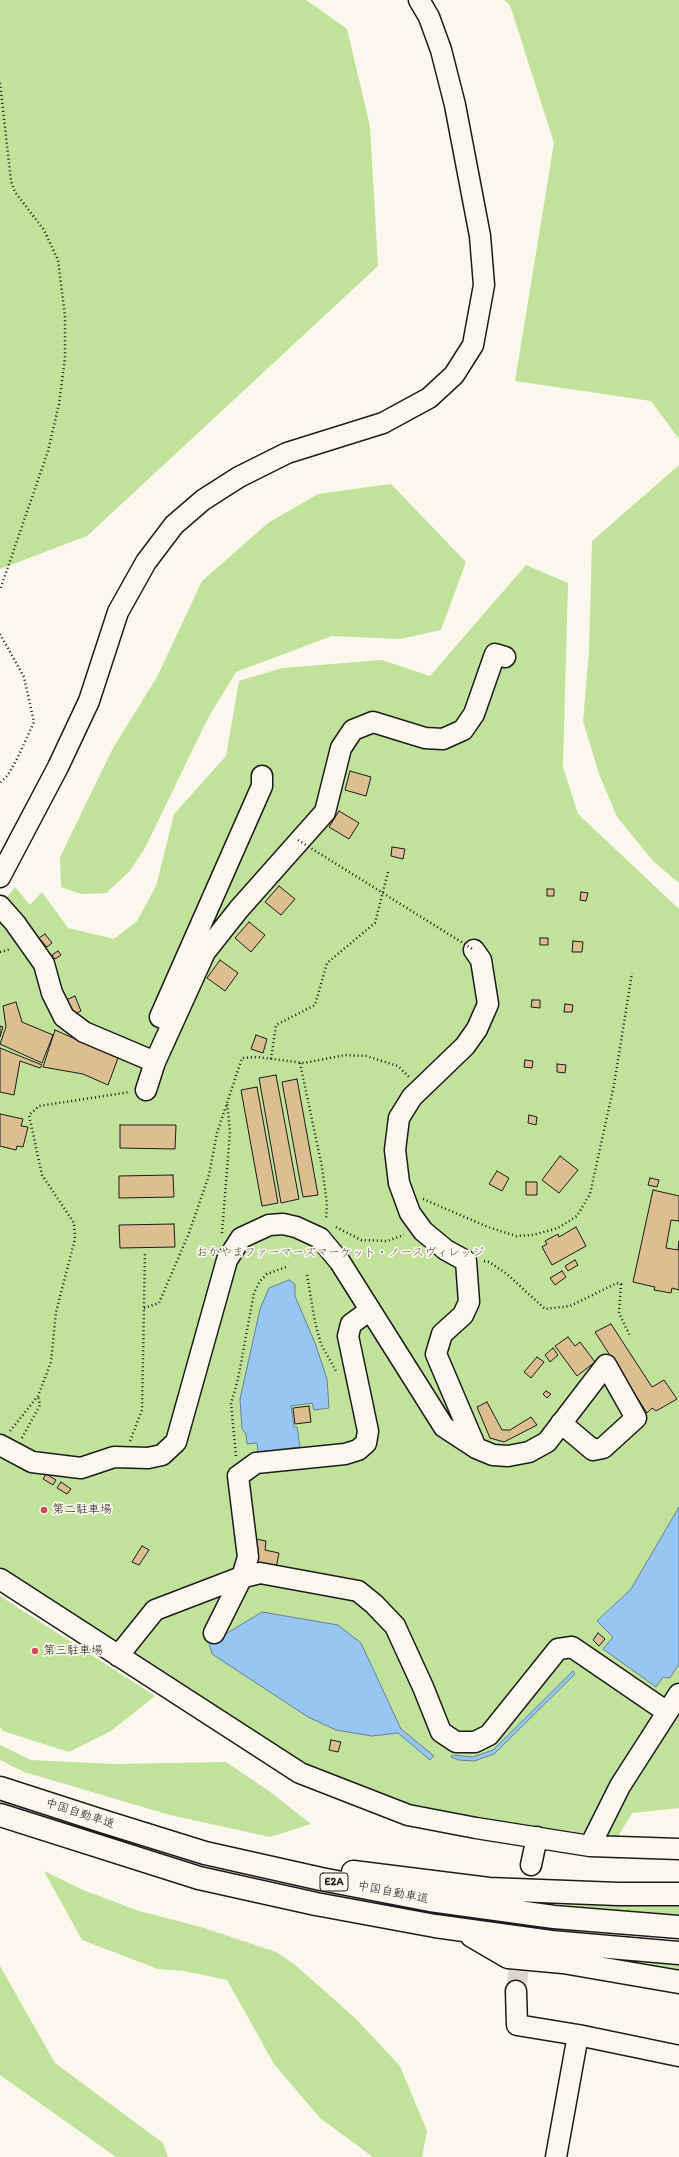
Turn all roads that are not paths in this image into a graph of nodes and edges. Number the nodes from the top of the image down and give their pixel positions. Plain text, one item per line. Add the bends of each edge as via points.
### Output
1 (419, 0) edge
2 (505, 657) dead end
3 (262, 776) dead end
4 (0, 877) edge
5 (0, 906) edge
6 (474, 950) road end
7 (173, 1022) junction
8 (155, 1062) junction
9 (146, 1090) road end
10 (369, 1311) junction
11 (562, 1424) dead end
12 (8, 1443) edge
13 (476, 1448) junction
14 (242, 1577) junction
15 (0, 1580) edge
16 (214, 1633) dead end
17 (118, 1656) junction
18 (679, 1694) edge
19 (667, 1712) junction
20 (0, 1788) edge
21 (0, 1815) edge
22 (537, 1837) junction
23 (590, 1846) junction
24 (679, 1849) edge
25 (205, 1852) junction
26 (530, 1865) tunnel mouth
27 (679, 1894) edge
28 (679, 1927) edge
29 (462, 1930) junction
30 (679, 1953) edge
31 (679, 1982) edge
32 (516, 1991) tunnel mouth
33 (578, 2035) junction
34 (679, 2056) edge
35 (556, 2157) edge

1 - 4 street via 429,17 441,50 455,105 480,236 484,285 473,345 454,375 429,398 383,423 287,453 240,477 203,500 174,525 146,562 118,612 89,701 58,767
2 - 7 street via 495,654 474,714 463,730 443,739 425,738 373,722 353,730 341,748 325,812 238,909 205,952
3 - 7 street via 262,786 160,1017
5 - 8 street via 44,964 52,993 64,1017 84,1032
6 - 13 street via 481,960 488,1004 477,1029 465,1046 412,1097 399,1118 395,1150 398,1184 410,1212 420,1227 446,1250 466,1261 469,1302 463,1314 442,1334 436,1354
7 - 8 street
8 - 9 street
10 - 12 street via 340,1262 320,1238 296,1227 283,1224 269,1225 241,1238 226,1260 176,1442 162,1455 148,1458 114,1457 81,1468 32,1462
10 - 13 street via 444,1427
10 - 14 street via 351,1324 348,1336 368,1431 366,1443 358,1450 345,1454 256,1463 238,1476 248,1556
11 - 13 street via 547,1442 529,1452 508,1456 493,1455
14 - 16 street
14 - 17 street via 155,1610
14 - 19 street via 260,1573 358,1591 395,1626 441,1732 456,1742 475,1742 489,1735 558,1649 572,1646
15 - 17 street
17 - 22 street via 300,1773 408,1815
18 - 19 street
19 - 23 street via 620,1786
20 - 25 highway, 中国自動車道 / E2A
21 - 29 highway, 中国自動車道 / E2A via 199,1878 316,1904
22 - 23 street
22 - 26 street
23 - 24 street
25 - 27 highway via 489,1889
25 - 28 highway, 中国自動車道 / E2A via 321,1879 430,1900 554,1917
29 - 30 highway, 中国自動車道 / E2A via 551,1942
29 - 31 highway via 508,1956 563,1962
32 - 33 street via 517,2025
33 - 34 street
33 - 35 street

